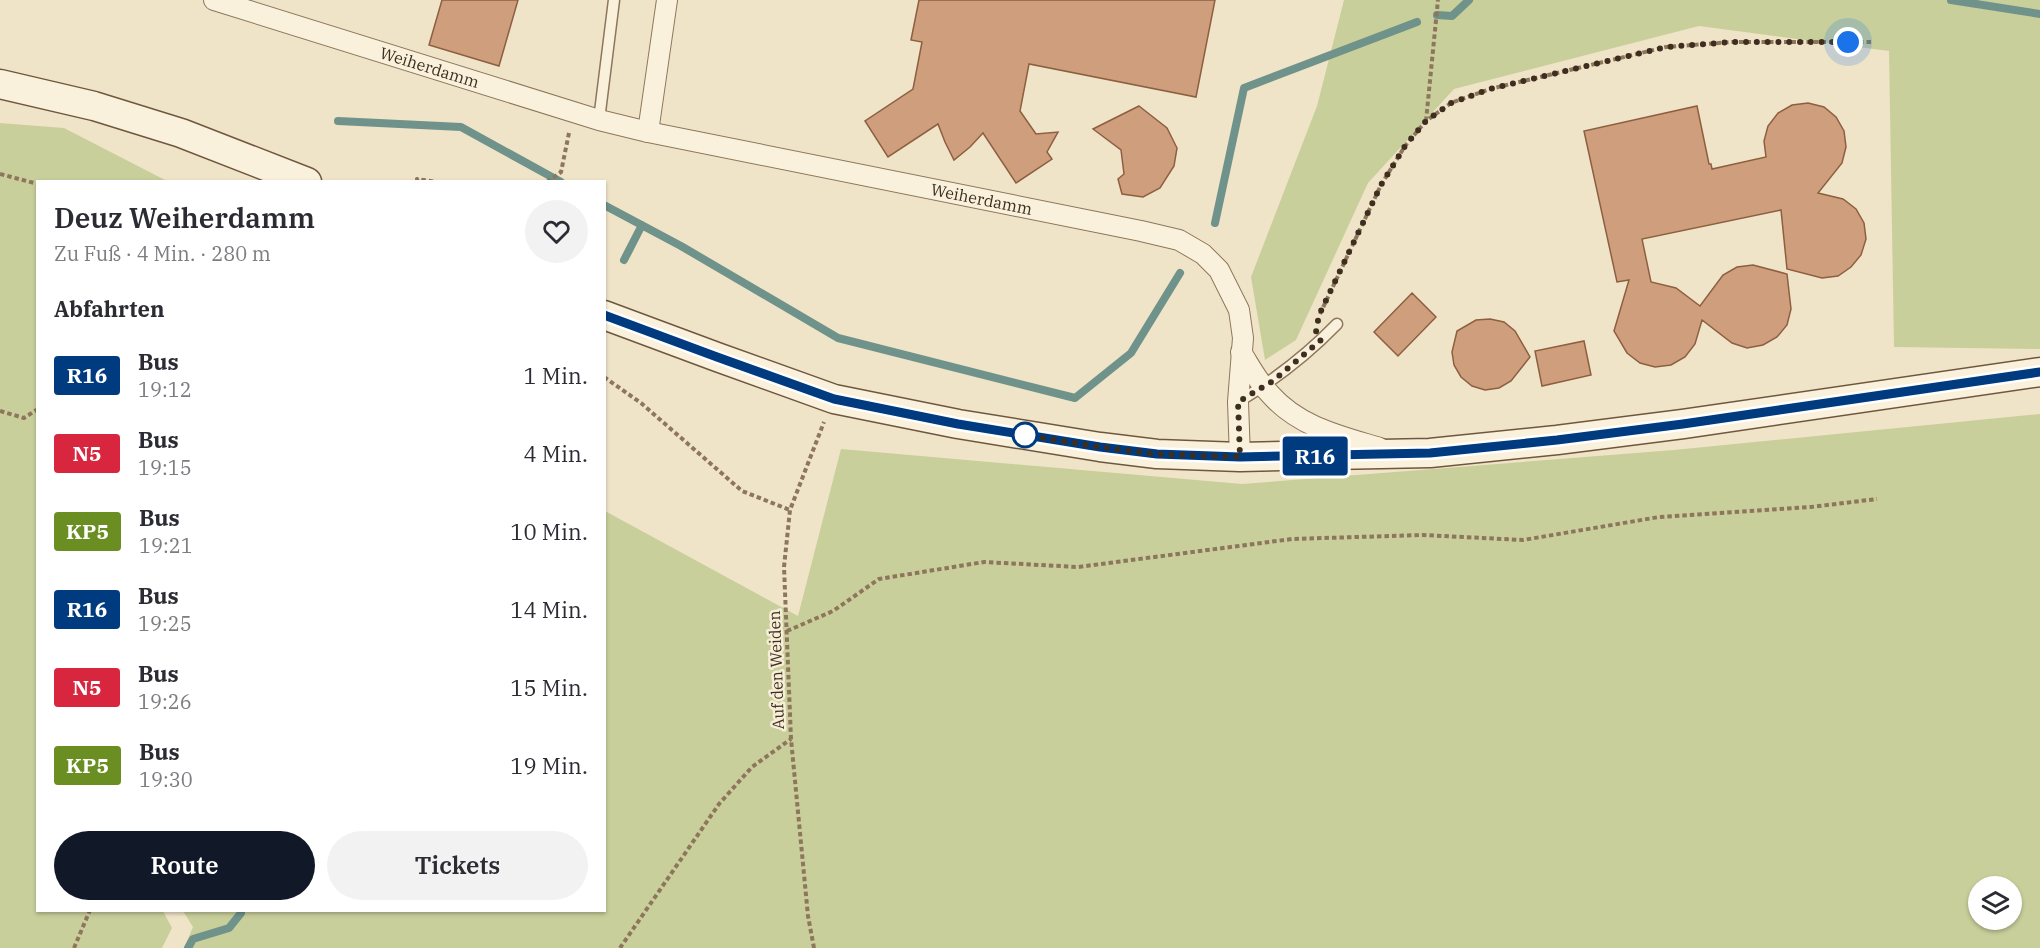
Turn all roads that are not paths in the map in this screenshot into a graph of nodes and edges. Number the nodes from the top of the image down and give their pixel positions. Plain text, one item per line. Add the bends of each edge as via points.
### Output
1 (214, 0) edge
2 (614, 0) edge
3 (667, 0) edge
4 (0, 84) edge
5 (599, 120) junction
6 (648, 132) junction
7 (302, 180) edge
8 (606, 316) edge
9 (1336, 324) dead end
10 (1241, 352) junction
11 (2040, 372) edge
12 (1263, 386) junction
13 (1238, 402) junction
14 (1400, 453) junction
15 (1240, 457) junction

1 - 5 street, Weiherdamm
2 - 5 lane
3 - 6 street
4 - 7 main road via 94,106 181,133
5 - 6 street, Weiherdamm
6 - 10 street, Weiherdamm via 1179,240 1203,254 1231,290 1239,310
8 - 15 main road via 834,399 1100,447
9 - 12 lane
10 - 12 street
10 - 13 street, Weiherdamm
11 - 14 main road via 1592,435
12 - 13 lane
12 - 14 street via 1296,418 1326,432
13 - 15 street, Weiherdamm
14 - 15 main road

